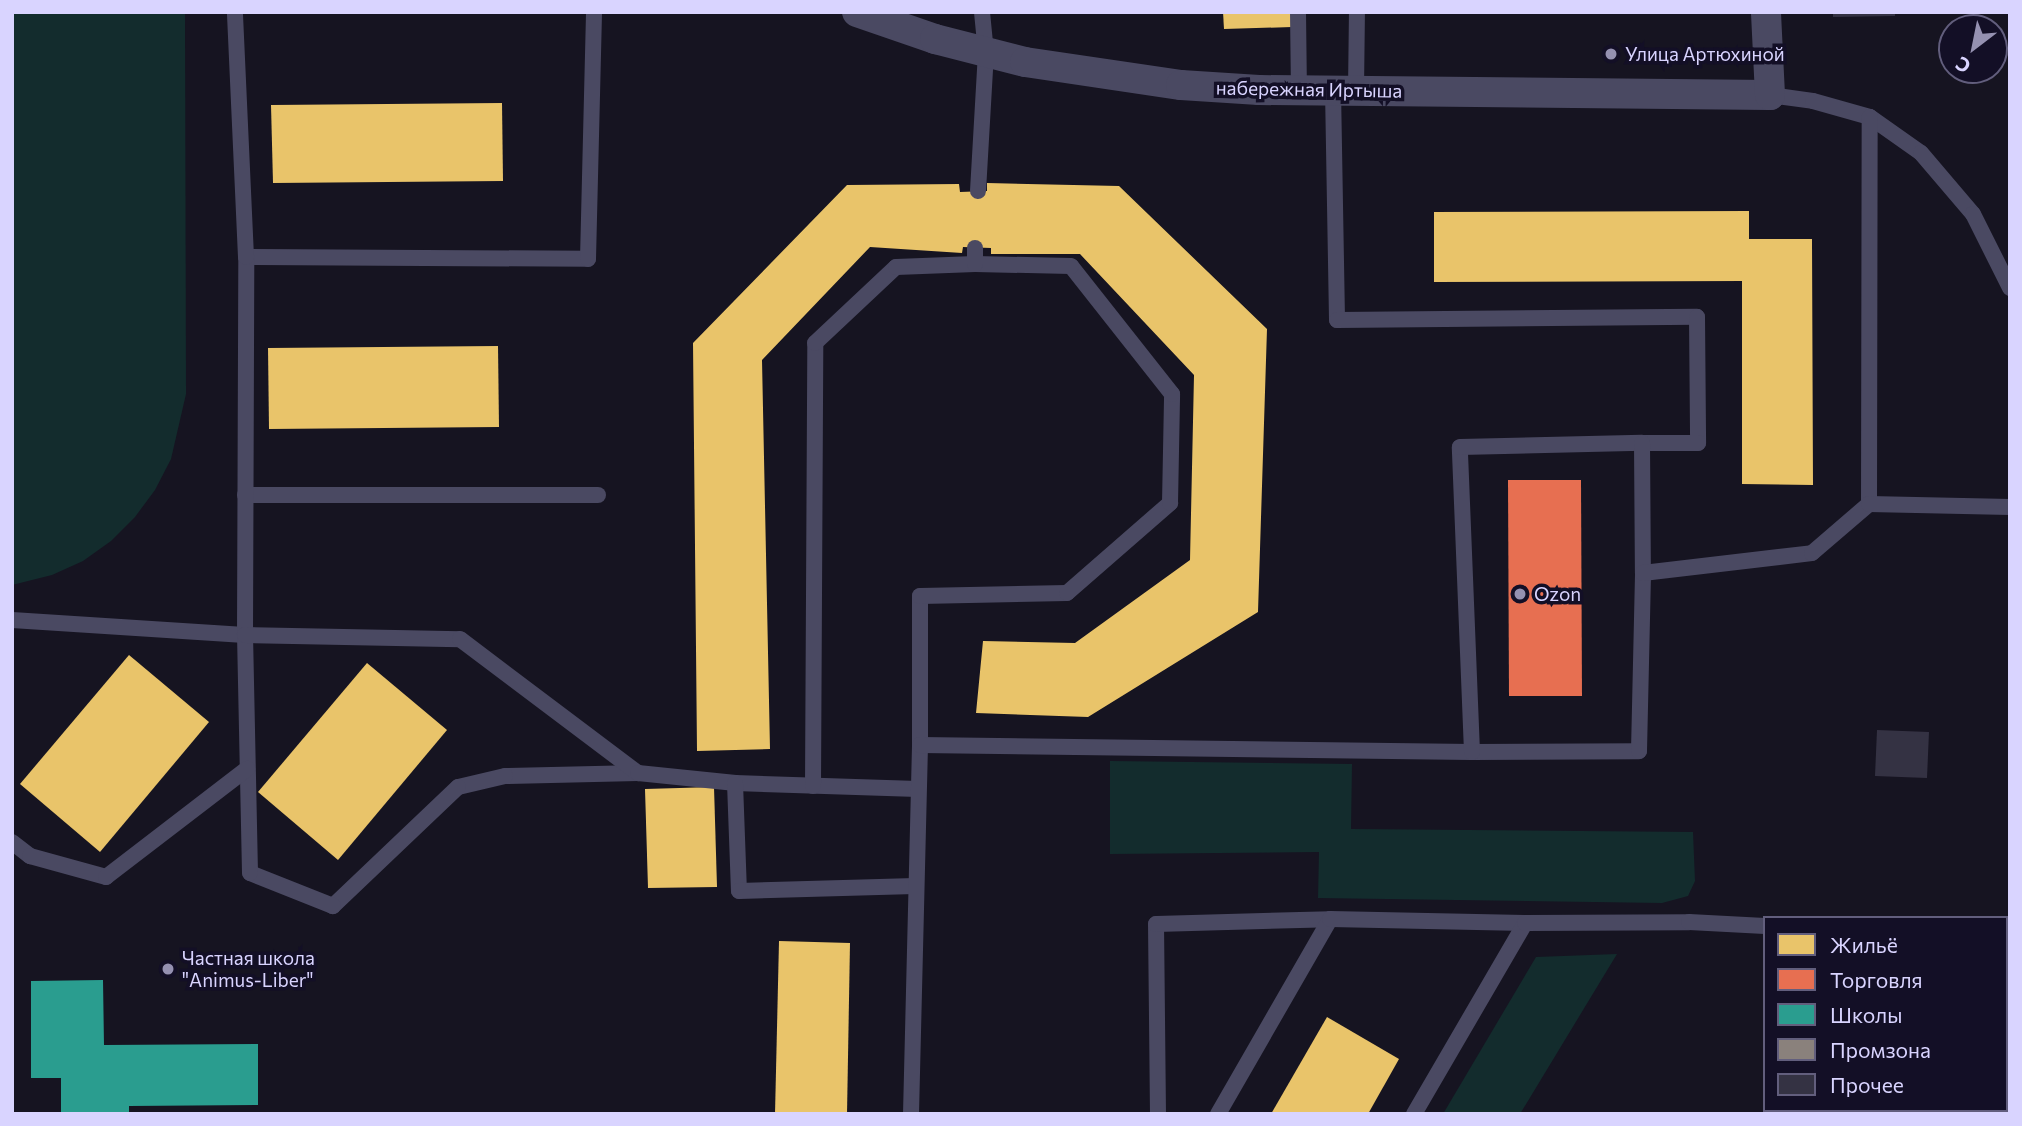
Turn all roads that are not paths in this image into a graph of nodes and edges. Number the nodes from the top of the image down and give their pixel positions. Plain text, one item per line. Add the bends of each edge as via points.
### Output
1 (235, 12) edge
2 (594, 12) edge
3 (857, 12) edge
4 (982, 12) edge
5 (1298, 12) edge
6 (1357, 12) edge
7 (1766, 12) edge
8 (986, 53) junction
9 (1299, 90) junction
10 (1345, 90) junction
11 (1770, 95) junction
12 (1870, 117) junction
13 (978, 191) dead end
14 (246, 257) junction
15 (2010, 288) edge
16 (1642, 443) junction
17 (245, 495) junction
18 (598, 495) dead end
19 (1869, 504) junction
20 (2010, 507) edge
21 (1643, 573) junction
22 (12, 620) edge
23 (245, 635) junction
24 (919, 745) junction
25 (1472, 752) junction
26 (247, 769) junction
27 (638, 773) junction
28 (735, 783) junction
29 (813, 786) junction
30 (918, 789) junction
31 (12, 842) edge
32 (915, 886) junction
33 (1330, 919) junction
34 (1525, 923) junction
35 (1763, 926) edge
36 (911, 1114) edge
37 (1158, 1114) edge
38 (1218, 1114) edge
39 (1414, 1114) edge

1 - 14 lane
2 - 14 lane via 588,259
3 - 8 street, набережная Иртыша
4 - 8 lane
5 - 9 lane
6 - 10 lane
7 - 11 street
8 - 9 street, набережная Иртыша via 1141,81
8 - 13 lane
9 - 10 street, набережная Иртыша
10 - 11 street, набережная Иртыша
10 - 16 lane via 1337,320 1697,317 1698,443
11 - 12 lane
12 - 15 lane via 1921,153 1973,214
12 - 19 lane
14 - 17 lane
16 - 21 lane
16 - 25 lane via 1460,447
17 - 18 lane
17 - 23 lane
19 - 20 lane
19 - 21 lane via 1812,553
21 - 25 lane via 1639,751
22 - 23 lane
23 - 26 lane
23 - 27 lane via 460,639
24 - 25 lane
24 - 29 lane via 920,596 1067,593 1170,503 1172,394 1071,266 975,256 896,267 815,343
24 - 30 lane
26 - 27 lane via 250,873 333,906 458,787 505,776
26 - 31 lane via 106,877 30,856
27 - 28 lane
28 - 29 lane
28 - 32 lane via 739,891
29 - 30 lane
30 - 32 lane
32 - 36 lane
33 - 34 lane
33 - 37 lane via 1156,924
33 - 38 lane
34 - 35 lane
34 - 39 lane

